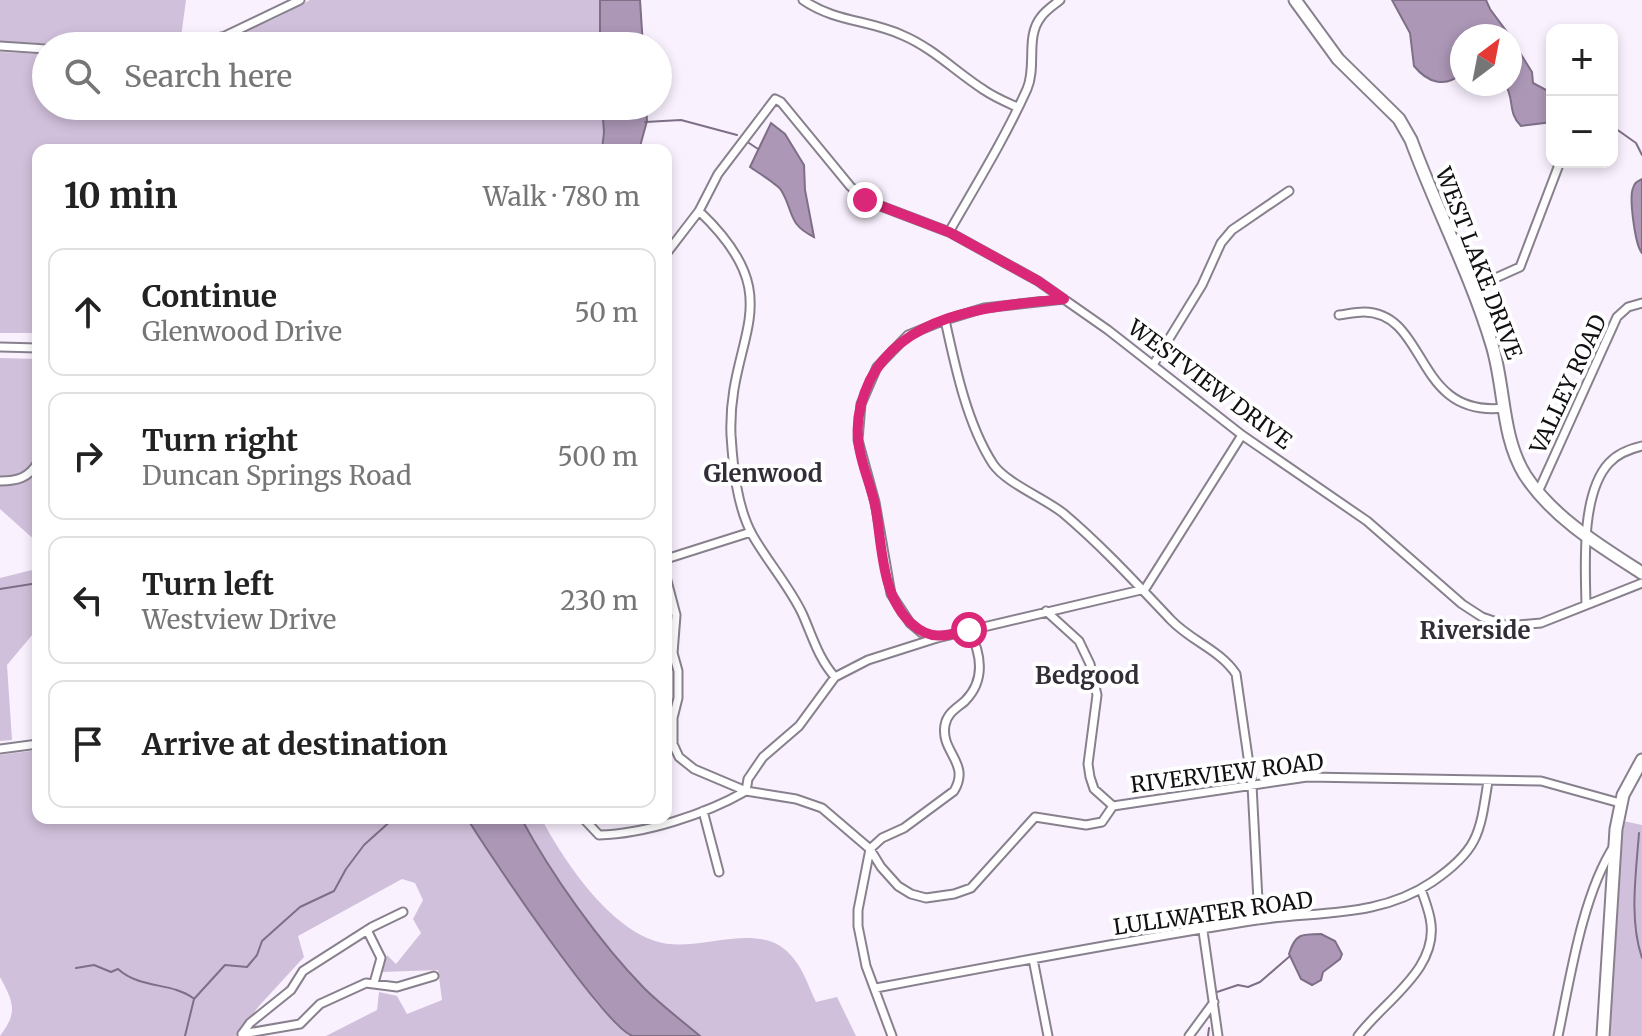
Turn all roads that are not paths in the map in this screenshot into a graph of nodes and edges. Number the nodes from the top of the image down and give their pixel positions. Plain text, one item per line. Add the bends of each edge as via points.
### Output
1 (300, 0) edge
2 (803, 0) edge
3 (1060, 0) edge
4 (1295, 0) edge
5 (233, 32) edge
6 (0, 46) edge
7 (32, 48) edge
8 (1017, 107) junction
9 (1558, 168) edge
10 (1289, 191) dead end
11 (699, 211) junction
12 (949, 232) junction
13 (672, 246) edge
14 (1471, 289) junction
15 (1064, 299) junction
16 (1642, 303) edge
17 (1339, 315) dead end
18 (945, 320) junction
19 (0, 347) edge
20 (32, 348) edge
21 (1153, 365) junction
22 (1504, 408) junction
23 (1242, 435) junction
24 (1642, 446) edge
25 (32, 469) edge
26 (0, 481) edge
27 (1538, 492) junction
28 (751, 532) junction
29 (1588, 537) junction
30 (672, 557) edge
31 (1642, 573) edge
32 (1642, 583) edge
33 (1145, 589) junction
34 (672, 600) edge
35 (1586, 604) junction
36 (1046, 611) junction
37 (969, 630) junction
38 (937, 638) junction
39 (835, 677) junction
40 (32, 745) edge
41 (0, 749) edge
42 (1642, 760) edge
43 (1488, 781) junction
44 (1252, 785) junction
45 (746, 791) junction
46 (1620, 803) junction
47 (1113, 806) junction
48 (703, 811) junction
49 (672, 820) edge
50 (589, 824) edge
51 (660, 824) edge
52 (1615, 845) junction
53 (870, 849) junction
54 (719, 872) dead end
55 (1421, 889) junction
56 (403, 912) dead end
57 (1259, 920) junction
58 (367, 930) junction
59 (1203, 931) junction
60 (1033, 959) junction
61 (434, 976) dead end
62 (374, 983) junction
63 (876, 988) junction
64 (1214, 1002) junction
65 (242, 1035) edge
66 (892, 1036) edge
67 (1048, 1036) edge
68 (1189, 1036) edge
69 (1218, 1036) edge
70 (1358, 1036) edge
71 (1558, 1036) edge
72 (1603, 1036) edge

1 - 5 street
2 - 8 street via 921,44 985,91
3 - 8 street via 1034,30 1032,72
4 - 14 main road, WEST LAKE DRIVE via 1338,59 1399,119
6 - 7 street
8 - 12 street
9 - 14 street via 1520,267
10 - 21 street via 1221,243
11 - 12 street, WESTVIEW DRIVE via 718,174 775,99 865,200
11 - 13 street
11 - 28 street via 730,244 751,295 731,435
12 - 15 street, WESTVIEW DRIVE
14 - 22 main road, WEST LAKE DRIVE via 1492,344
15 - 18 street via 984,308
15 - 21 street, WESTVIEW DRIVE
16 - 27 street, VALLEY ROAD via 1617,317
17 - 22 street via 1380,315 1409,339 1434,382 1448,395 1471,407
18 - 33 street via 958,375 992,462 1060,511
18 - 38 street via 908,335 889,353 868,385 858,416 858,440 891,594 910,623
19 - 20 street
21 - 23 street, WESTVIEW DRIVE
22 - 27 main road, WEST LAKE DRIVE via 1516,454
23 - 33 street
23 - 35 street, WESTVIEW DRIVE via 1367,521 1482,617 1527,626
24 - 29 street via 1607,464 1595,485
25 - 26 street via 26,476
27 - 29 main road, WEST LAKE DRIVE
28 - 30 street
28 - 39 street
29 - 31 main road, WEST LAKE DRIVE
29 - 35 street
32 - 35 street, WESTVIEW DRIVE
33 - 36 street
33 - 44 street via 1173,622 1228,662 1236,674
34 - 45 street, RIVERVIEW ROAD via 678,671 673,744 694,769
36 - 37 street
36 - 47 street via 1079,641 1090,664 1097,695 1090,777 1094,789
37 - 38 street
37 - 53 street via 979,651 977,680 945,726 961,774 958,785
38 - 39 street via 868,660
39 - 45 street via 799,726 763,757
40 - 41 street
42 - 46 main road
43 - 44 street, RIVERVIEW ROAD via 1307,777
43 - 46 street, RIVERVIEW ROAD via 1558,784
43 - 55 street, LULLWATER ROAD via 1484,817 1474,842 1459,861
44 - 47 street, RIVERVIEW ROAD
44 - 57 street
45 - 48 street
45 - 53 street, RIVERVIEW ROAD via 822,808
46 - 52 main road
47 - 53 street, RIVERVIEW ROAD via 1102,822 1086,825 1035,817 971,888 940,897 926,898 898,886
48 - 49 street
48 - 54 street
50 - 51 street via 599,835 624,835
52 - 71 street via 1590,903
52 - 72 main road
53 - 63 street via 858,926
55 - 57 street, LULLWATER ROAD via 1361,911
55 - 70 street via 1431,921 1426,959
56 - 58 street
57 - 59 street, LULLWATER ROAD
58 - 62 street via 381,958
58 - 65 street via 303,971 291,990
59 - 60 street, LULLWATER ROAD
59 - 64 street
60 - 63 street, LULLWATER ROAD
60 - 67 street
61 - 62 street via 397,987
62 - 65 street via 320,1004 300,1024
63 - 66 street
64 - 68 street
64 - 69 street

